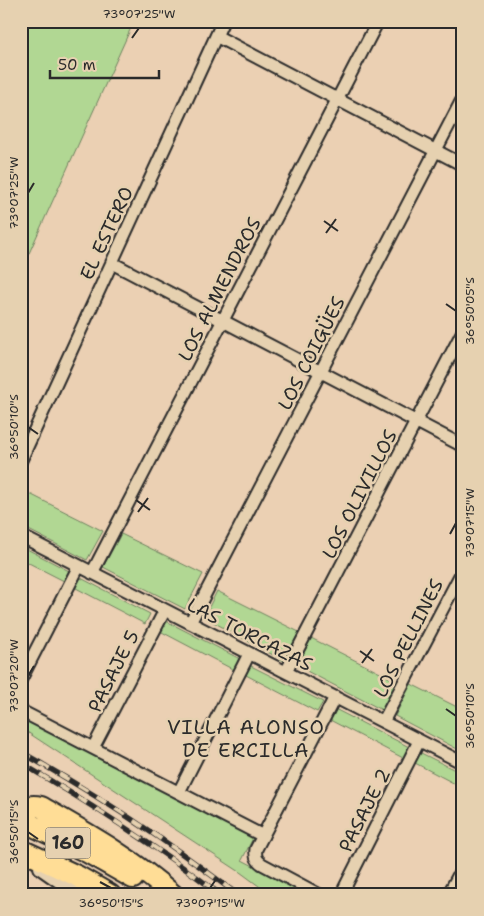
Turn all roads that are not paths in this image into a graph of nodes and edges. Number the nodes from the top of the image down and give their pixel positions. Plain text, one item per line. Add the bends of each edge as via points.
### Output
1 (223, 21) edge
2 (378, 21) edge
3 (216, 36) junction
4 (463, 98) edge
5 (337, 99) junction
6 (436, 151) junction
7 (463, 165) edge
8 (112, 263) junction
9 (223, 320) junction
10 (463, 331) edge
11 (321, 372) junction
12 (416, 421) junction
13 (463, 446) edge
14 (21, 460) edge
15 (21, 536) edge
16 (79, 566) junction
17 (463, 570) edge
18 (92, 572) junction
19 (164, 610) junction
20 (190, 623) junction
21 (249, 654) junction
22 (286, 672) junction
23 (21, 679) edge
24 (334, 697) junction
25 (21, 711) edge
26 (383, 722) junction
27 (419, 741) junction
28 (93, 748) junction
29 (463, 763) edge
30 (179, 792) junction
31 (21, 812) edge
32 (21, 820) edge
33 (263, 836) junction
34 (21, 851) edge
35 (463, 867) edge
36 (82, 895) edge
37 (110, 895) edge
38 (160, 895) edge
39 (173, 895) edge
40 (320, 895) edge
41 (341, 895) edge
42 (448, 895) edge

1 - 3 street, EL ESTERO
2 - 5 street, LOS ALMENDROS
3 - 5 street
3 - 8 street, EL ESTERO
4 - 6 street, LOS COIGÜES
5 - 6 street
5 - 9 street, LOS ALMENDROS
6 - 7 street
6 - 11 street, LOS COIGÜES
8 - 9 street
8 - 14 street, EL ESTERO
9 - 11 street
9 - 18 street, LOS ALMENDROS
10 - 12 street, LOS OLIVILLOS
11 - 12 street
11 - 20 street, LOS COIGÜES
12 - 13 street
12 - 22 street, LOS OLIVILLOS
15 - 16 street, LAS TORCAZAS
16 - 18 street, LAS TORCAZAS
16 - 23 street
17 - 26 street, LOS PELLINES
18 - 19 street, LAS TORCAZAS
19 - 20 street, LAS TORCAZAS
19 - 28 street, PASAJE 5
20 - 21 street, LAS TORCAZAS
21 - 22 street, LAS TORCAZAS
21 - 30 street
22 - 24 street, LAS TORCAZAS
24 - 26 street, LAS TORCAZAS
24 - 33 street
25 - 28 street
26 - 27 street, LAS TORCAZAS
27 - 29 street, LAS TORCAZAS
27 - 41 street, PASAJE 2
28 - 30 street
30 - 33 street
31 - 39 highway via 29,806 41,807 126,859
32 - 38 highway, 160 via 89,853
33 - 40 street via 256,849 258,862
34 - 36 main road
34 - 37 highway, 160
35 - 42 street

